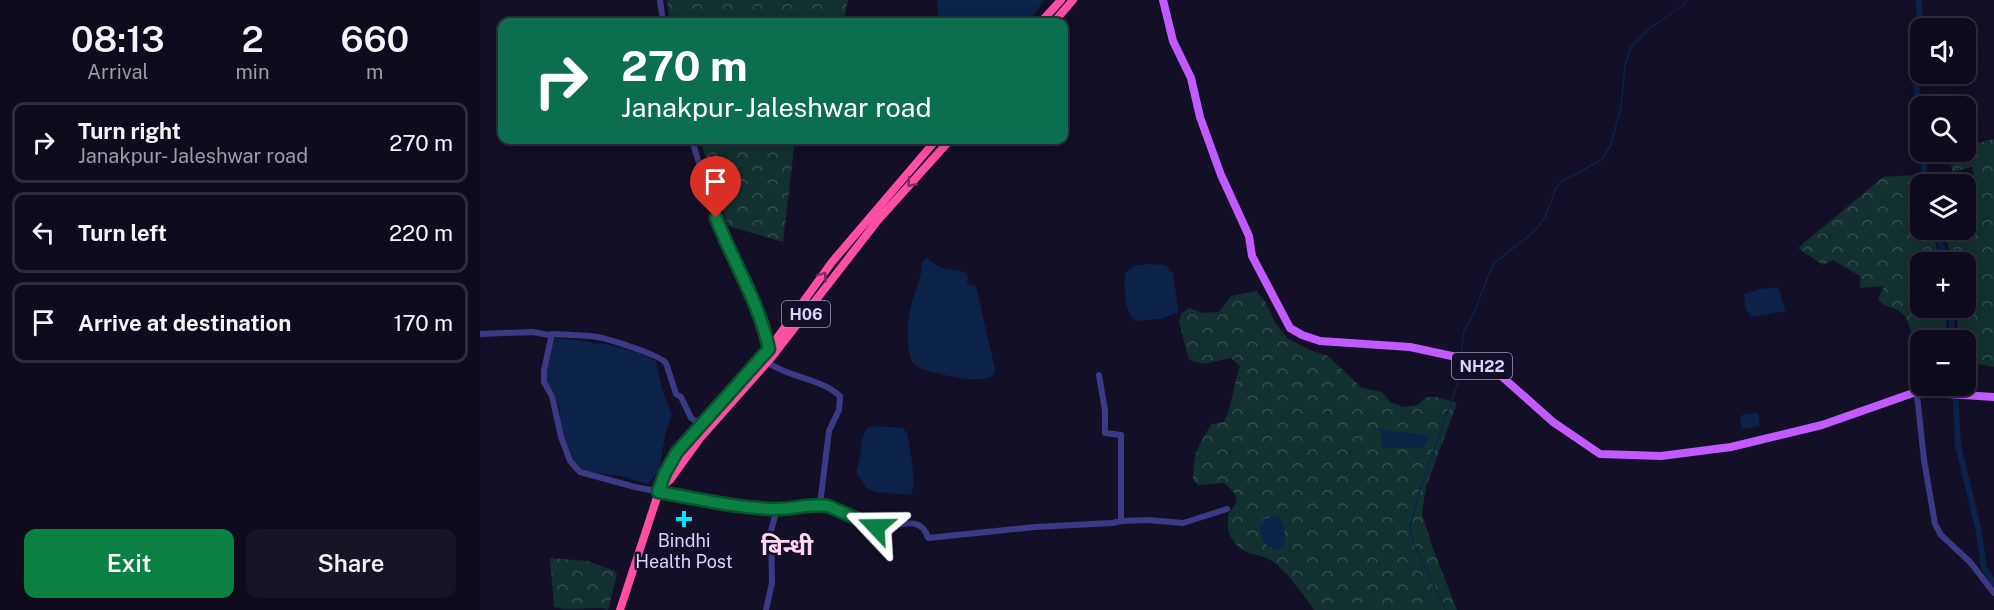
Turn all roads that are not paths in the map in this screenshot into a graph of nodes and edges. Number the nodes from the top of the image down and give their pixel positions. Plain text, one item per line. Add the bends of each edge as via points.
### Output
1 (660, 0) edge
2 (1061, 0) edge
3 (1073, 0) edge
4 (1163, 0) edge
5 (662, 18) edge
6 (1045, 18) edge
7 (1057, 18) edge
8 (693, 144) edge
9 (933, 144) edge
10 (946, 144) edge
11 (480, 334) edge
12 (552, 334) junction
13 (769, 349) junction
14 (767, 362) junction
15 (1099, 375) dead end
16 (1910, 394) edge
17 (1916, 396) edge
18 (1976, 396) edge
19 (1994, 397) edge
20 (701, 424) junction
21 (659, 490) junction
22 (820, 504) junction
23 (777, 509) junction
24 (1227, 509) dead end
25 (1120, 521) junction
26 (1994, 593) edge
27 (620, 610) edge
28 (766, 610) edge

1 - 5 street
2 - 6 highway
3 - 7 highway
4 - 16 main road, NH22 via 1173,41 1191,78 1200,117 1249,236 1252,256 1290,328 1302,335 1320,341 1403,346 1475,361 1499,374 1553,422 1600,454 1661,456 1731,447 1822,425
8 - 13 street via 708,196 756,305
13 -> 9 highway, H06 via 839,255
10 -> 14 highway, H06 via 878,219
11 - 12 street
12 - 20 street via 600,337 663,359 676,394 691,418
12 - 21 street via 543,378 573,466 585,474
13 - 20 highway, H06
14 - 21 highway, H06
14 - 22 street via 840,396 839,410 828,431
15 - 25 street via 1105,433 1121,435
17 - 26 street via 1935,524
18 - 19 main road, NH22
20 - 21 highway, H06 via 677,452
21 - 23 street via 702,500
21 - 27 highway, H06
22 - 23 street
22 - 25 street via 876,527 903,523 923,526 928,538
23 - 28 street via 771,531 772,583
24 - 25 street via 1183,523

